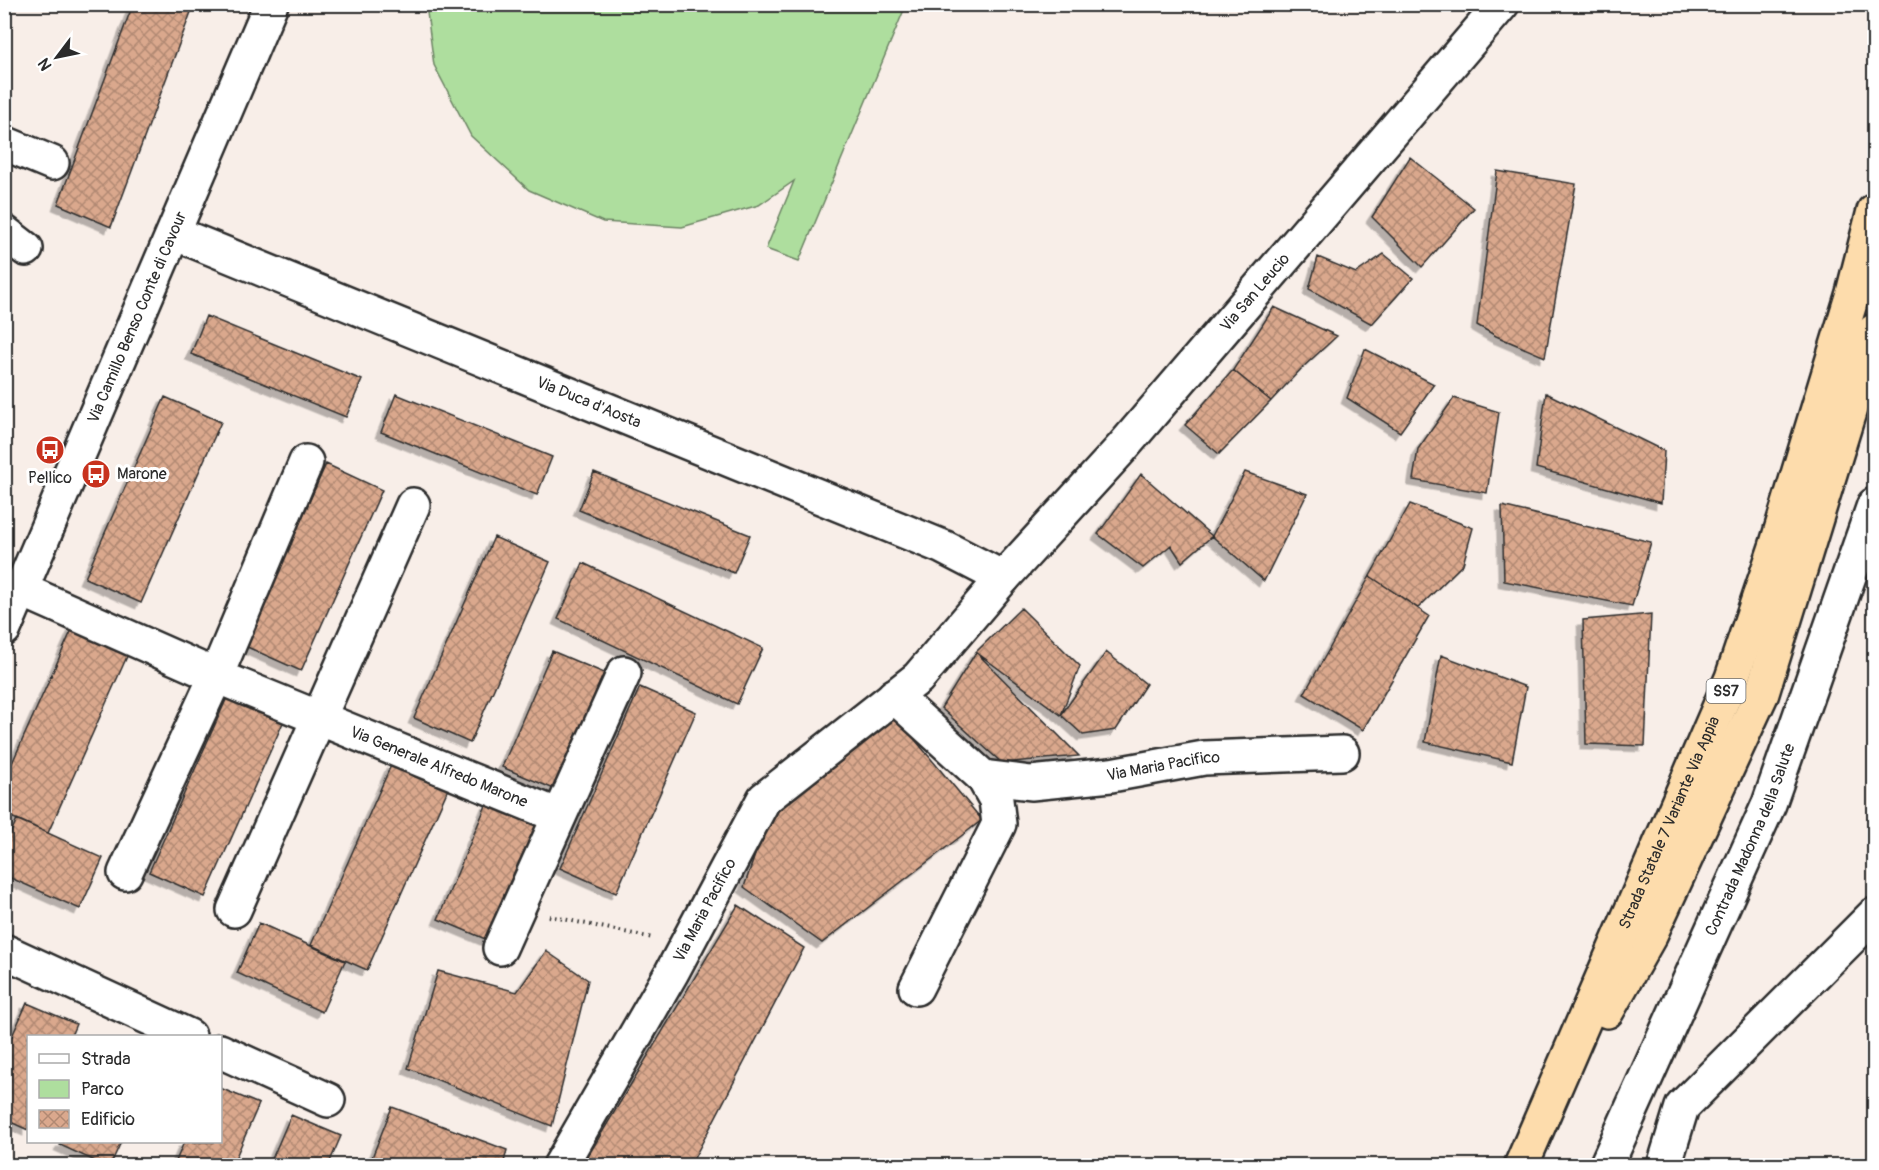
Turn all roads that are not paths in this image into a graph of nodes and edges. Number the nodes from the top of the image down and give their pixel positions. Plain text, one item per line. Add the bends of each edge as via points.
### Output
1 (271, 4) edge
2 (1502, 4) edge
3 (4, 143) edge
4 (52, 163) dead end
5 (1875, 211) edge
6 (174, 232) junction
7 (1875, 331) edge
8 (306, 462) dead end
9 (413, 505) dead end
10 (1875, 505) edge
11 (1003, 578) junction
12 (22, 590) junction
13 (4, 629) edge
14 (624, 673) dead end
15 (216, 676) junction
16 (894, 696) junction
17 (318, 719) junction
18 (1342, 753) dead end
19 (983, 777) junction
20 (559, 816) junction
21 (125, 873) dead end
22 (234, 910) dead end
23 (1875, 915) edge
24 (500, 948) dead end
25 (4, 951) edge
26 (916, 988) dead end
27 (187, 1035) edge
28 (222, 1052) edge
29 (328, 1100) dead end
30 (1522, 1161) edge
31 (560, 1166) edge
32 (1606, 1166) edge
33 (1664, 1166) edge

1 - 6 street, Via Camillo Benso Conte di Cavour
2 - 11 street, Via San Leucio via 1121,449
3 - 4 street
5 - 30 highway, Strada Statale 7 Variante Via Appia / SS7 via 1854,293 1732,678
6 - 11 street, Via Duca d'Aosta via 943,547
6 - 12 street, Via Camillo Benso Conte di Cavour
7 - 30 highway, Strada Statale 7 Variante Via Appia / SS7 via 1762,693 1650,935
8 - 15 street
9 - 17 street
10 - 32 street, Contrada Madonna della Salute via 1768,804
11 - 16 street, Via Maria Pacifico via 918,678
12 - 13 street, Via Camillo Benso Conte di Cavour
12 - 15 street, Via Generale Alfredo Marone
14 - 20 street
15 - 17 street, Via Generale Alfredo Marone
15 - 21 street
16 - 19 street
16 - 31 street, Via Maria Pacifico via 764,799
17 - 20 street, Via Generale Alfredo Marone
17 - 22 street
18 - 19 street, Via Maria Pacifico via 1204,758 1111,775 1031,783
19 - 26 street via 996,800 999,824
20 - 24 street
23 - 33 street via 1682,1107
25 - 27 street
28 - 29 street

